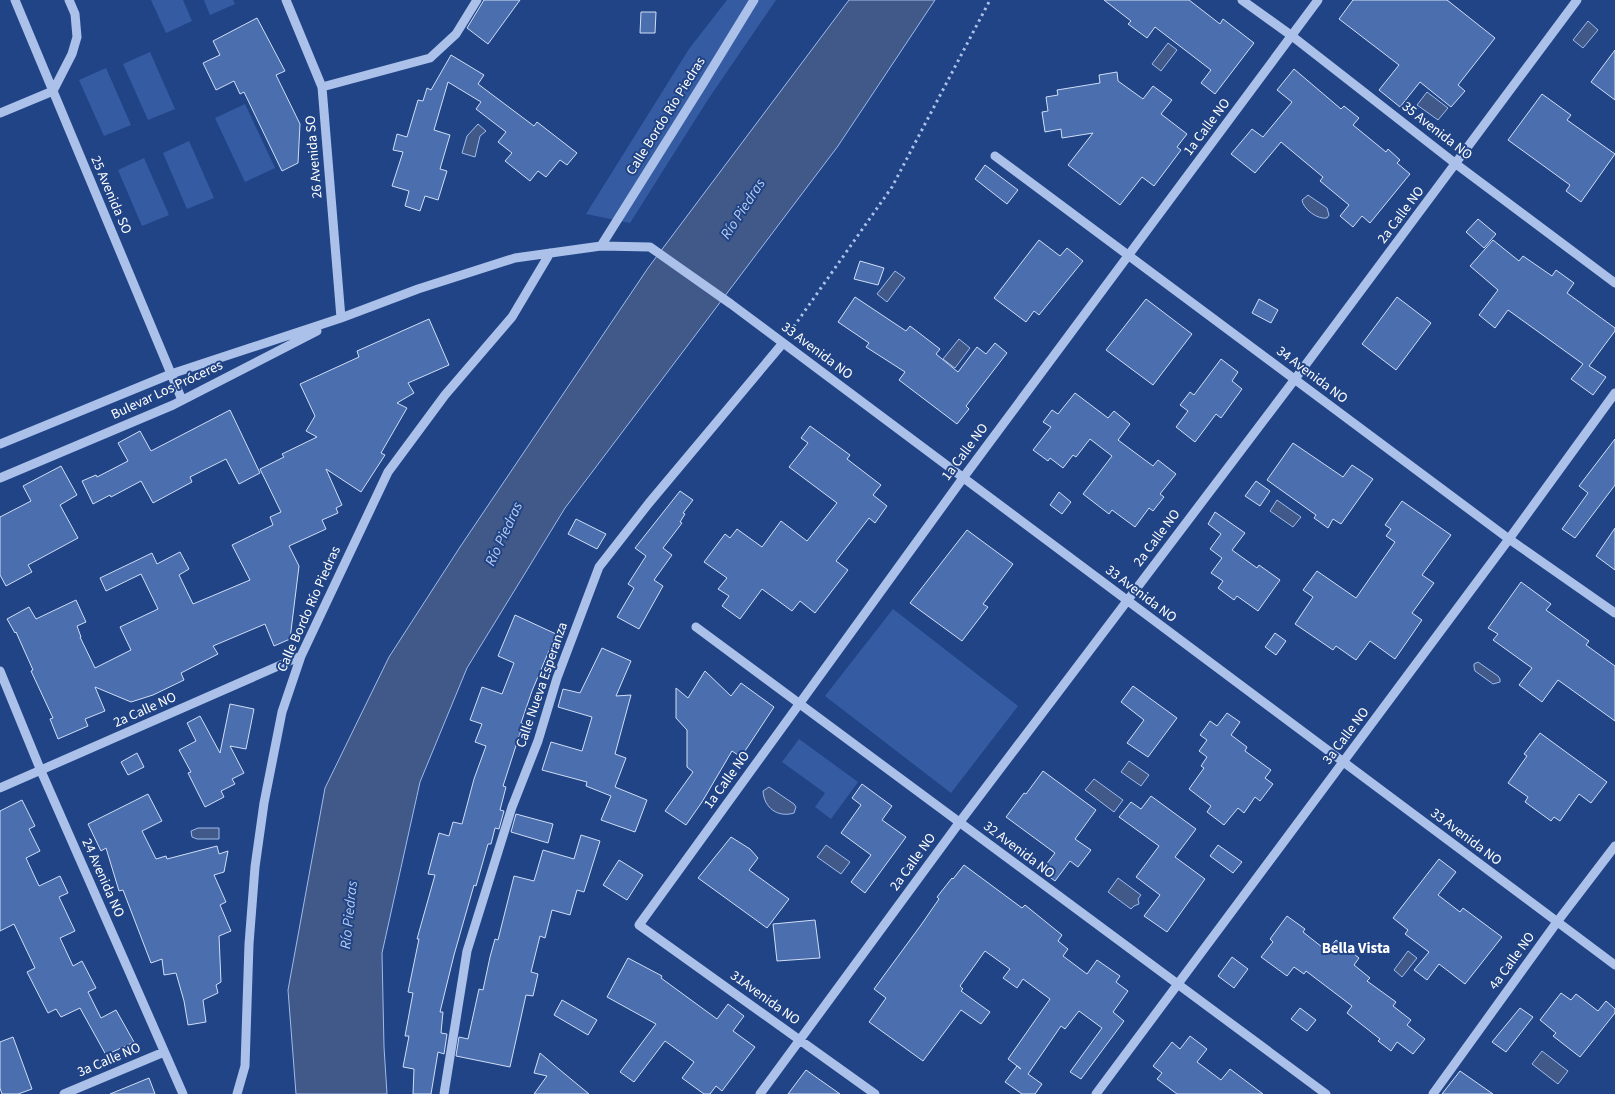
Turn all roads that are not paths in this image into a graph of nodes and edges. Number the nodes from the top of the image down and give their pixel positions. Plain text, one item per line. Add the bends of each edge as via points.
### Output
1 (15, 0) edge
2 (68, 0) edge
3 (286, 0) edge
4 (477, 0) edge
5 (754, 0) edge
6 (1242, 0) edge
7 (1318, 0) edge
8 (1577, 0) edge
9 (1292, 36) junction
10 (322, 87) junction
11 (53, 90) junction
12 (0, 113) edge
13 (994, 156) dead end
14 (1456, 164) junction
15 (601, 246) junction
16 (650, 246) joint
17 (550, 253) junction
18 (1128, 256) junction
19 (1615, 283) edge
20 (342, 318) junction
21 (783, 343) junction
22 (171, 374) junction
23 (1295, 379) junction
24 (1615, 393) edge
25 (182, 400) junction
26 (0, 444) edge
27 (0, 478) edge
28 (963, 478) junction
29 (1509, 539) junction
30 (1127, 600) junction
31 (1615, 613) edge
32 (696, 628) dead end
33 (301, 656) junction
34 (0, 671) edge
35 (799, 704) junction
36 (1343, 762) junction
37 (41, 771) junction
38 (0, 788) edge
39 (959, 823) junction
40 (1615, 846) edge
41 (1557, 922) junction
42 (639, 925) joint
43 (1615, 965) edge
44 (1178, 985) junction
45 (800, 1040) junction
46 (164, 1052) junction
47 (64, 1094) edge
48 (184, 1094) edge
49 (237, 1094) edge
50 (444, 1094) edge
51 (760, 1094) edge
52 (875, 1094) edge
53 (1096, 1094) edge
54 (1326, 1094) edge
55 (1433, 1094) edge

1 - 11 street, 25 Avenida SO
2 - 11 street via 75,14 77,37
3 - 10 street, 26 Avenida SO
4 - 10 street via 456,34 430,58
5 - 15 street, Calle Bordo Río Piedras
6 - 9 street, 35 Avenida NO
7 - 9 street, 1a Calle NO
8 - 14 street, 2a Calle NO
9 - 14 street, 35 Avenida NO
9 - 18 street, 1a Calle NO
10 - 20 street, 26 Avenida SO
11 - 12 street
11 - 22 street, 25 Avenida SO
13 - 18 street, 34 Avenida NO
14 - 19 street, 35 Avenida NO
14 - 23 street, 2a Calle NO
15 - 16 street, Bulevar Los Próceres
15 - 17 street, Bulevar Los Próceres
16 - 21 street, 33 Avenida NO
17 - 20 street, Bulevar Los Próceres via 506,261
17 - 33 street, Calle Bordo Río Piedras via 512,317 445,395 388,472
18 - 23 street, 34 Avenida NO
18 - 28 street, 1a Calle NO
20 - 22 street, Bulevar Los Próceres
20 - 25 street, Bulevar Los Próceres
21 - 28 street, 33 Avenida NO
21 - 50 street, Calle Nueva Esperanza via 599,567 512,807 468,951
22 - 25 street, 25 Avenida SO
22 - 26 street, Bulevar Los Próceres
23 - 29 street, 34 Avenida NO
23 - 30 street, 2a Calle NO
24 - 29 street, 3a Calle NO
25 - 27 street, Bulevar Los Próceres
28 - 30 street, 33 Avenida NO
28 - 35 street, 1a Calle NO
29 - 31 street, 34 Avenida NO
29 - 36 street, 3a Calle NO
30 - 36 street, 33 Avenida NO
30 - 39 street, 2a Calle NO
32 - 35 street, 32 Avenida NO
33 - 37 street, 2a Calle NO
33 - 49 street, Calle Bordo Río Piedras via 282,712 264,803 249,944 245,1066
34 - 37 street, 24 Avenida NO
35 - 39 street, 32 Avenida NO
35 - 42 street, 1a Calle NO
36 - 41 street, 33 Avenida NO
36 - 44 street, 3a Calle NO
37 - 38 street, 2a Calle NO
37 - 46 street, 24 Avenida NO
39 - 44 street, 32 Avenida NO
39 - 45 street, 2a Calle NO
40 - 41 street, 4a Calle NO
41 - 43 street, 33 Avenida NO
41 - 55 street, 4a Calle NO
42 - 45 street, 31Avenida NO
44 - 53 street, 3a Calle NO
44 - 54 street, 32 Avenida NO
45 - 51 street, 2a Calle NO
45 - 52 street, 31Avenida NO
46 - 47 street, 3a Calle NO
46 - 48 street, 24 Avenida NO

